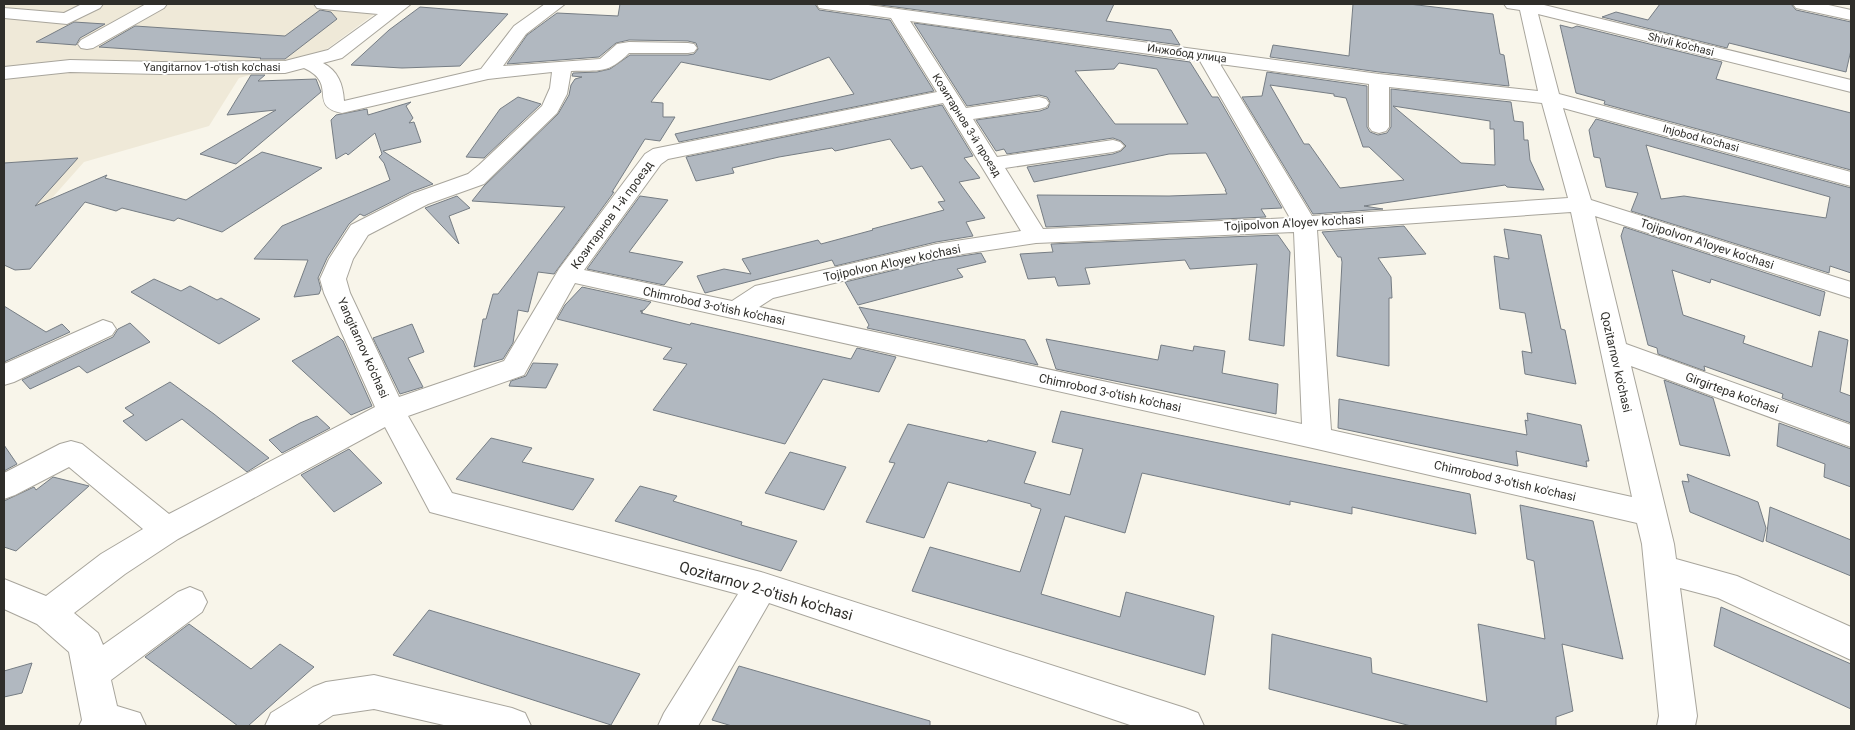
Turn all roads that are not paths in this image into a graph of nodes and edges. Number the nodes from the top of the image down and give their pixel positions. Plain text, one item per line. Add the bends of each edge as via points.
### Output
1 (94, 4) edge
2 (158, 4) edge
3 (323, 4) edge
4 (556, 4) edge
5 (825, 4) edge
6 (1529, 4) edge
7 (1802, 4) edge
8 (398, 7) edge
9 (4, 13) edge
10 (1851, 14) edge
11 (898, 15) junction
12 (87, 44) dead end
13 (688, 48) dead end
14 (1206, 56) junction
15 (306, 62) junction
16 (561, 66) junction
17 (4, 73) edge
18 (488, 73) junction
19 (1379, 80) junction
20 (1851, 86) edge
21 (948, 96) junction
22 (1550, 98) junction
23 (1039, 103) dead end
24 (960, 115) junction
25 (1379, 127) dead end
26 (1112, 146) dead end
27 (991, 164) junction
28 (1851, 179) edge
29 (1581, 204) junction
30 (1305, 224) junction
31 (1036, 236) junction
32 (568, 274) junction
33 (1851, 290) edge
34 (735, 311) junction
35 (103, 329) dead end
36 (1613, 349) junction
37 (4, 375) edge
38 (391, 411) junction
39 (1851, 436) edge
40 (1317, 438) junction
41 (4, 487) edge
42 (1651, 514) junction
43 (167, 530) junction
44 (1660, 569) junction
45 (761, 586) junction
46 (4, 593) edge
47 (190, 602) dead end
48 (49, 613) junction
49 (1851, 644) edge
50 (91, 674) junction
51 (109, 724) edge
52 (284, 726) edge
53 (512, 726) edge
54 (677, 726) edge
55 (1185, 726) edge
56 (1676, 726) edge

1 - 9 street via 67,19
2 - 12 street
3 - 8 street
4 - 18 street via 520,30
5 - 11 street, Инжобод улица
6 - 20 street, Shivli ko'chasi
6 - 22 street, Qozitarnov ko'chasi
7 - 10 street
8 - 15 street, Yangitarnov 1-o'tish ko'chasi via 336,54
11 - 14 street, Инжобод улица
11 - 21 street, Козитарнов 3-й проезд
13 - 16 street via 629,47 603,64
14 - 19 street, Инжобод улица
14 - 30 street
15 - 17 street, Yangitarnov 1-o'tish ko'chasi via 285,67 70,66
15 - 18 street via 324,69 331,80 334,104 342,107
16 - 18 street
16 - 38 street, Yangitarnov ko'chasi via 563,72 552,105 486,170 476,178 420,199 359,230 341,259 333,279
19 - 22 street, Инжобод улица
19 - 25 street
21 - 24 street, Козитарнов 3-й проезд
21 - 32 street, Козитарнов 1-й проезд via 661,154 653,159
22 - 28 street, Injobod ko'chasi
22 - 29 street, Qozitarnov ko'chasi
23 - 24 street
24 - 27 street, Козитарнов 3-й проезд
26 - 27 street
27 - 31 street, Козитарнов 3-й проезд
29 - 30 street, Tojipolvon A'loyev ko'chasi
29 - 33 street, Tojipolvon A'loyev ko'chasi
29 - 36 street, Qozitarnov ko'chasi
30 - 31 street, Tojipolvon A'loyev ko'chasi
30 - 40 street
31 - 34 street, Tojipolvon A'loyev ko'chasi via 936,251 764,292
32 - 34 street, Chimrobod 3-o'tish ko'chasi
32 - 38 street, Козитарнов 1-й проезд via 514,368
34 - 40 street, Chimrobod 3-o'tish ko'chasi
35 - 37 street
36 - 39 street, Girgirtepa ko'chasi
36 - 42 street, Qozitarnov ko'chasi
38 - 43 street, Yangitarnov ko'chasi
38 - 45 street, Qozitarnov 2-o'tish ko'chasi via 441,504
40 - 42 street, Chimrobod 3-o'tish ko'chasi
41 - 43 street via 71,452
42 - 44 street, Qozitarnov ko'chasi
43 - 48 street, Yangitarnov ko'chasi via 113,564
44 - 49 street via 1725,586
44 - 56 street, Qozitarnov ko'chasi via 1678,716
45 - 54 street
45 - 55 street, Qozitarnov 2-o'tish ko'chasi
46 - 48 street
47 - 50 street
48 - 50 street via 85,644
50 - 51 street
52 - 53 street via 326,698 374,692

